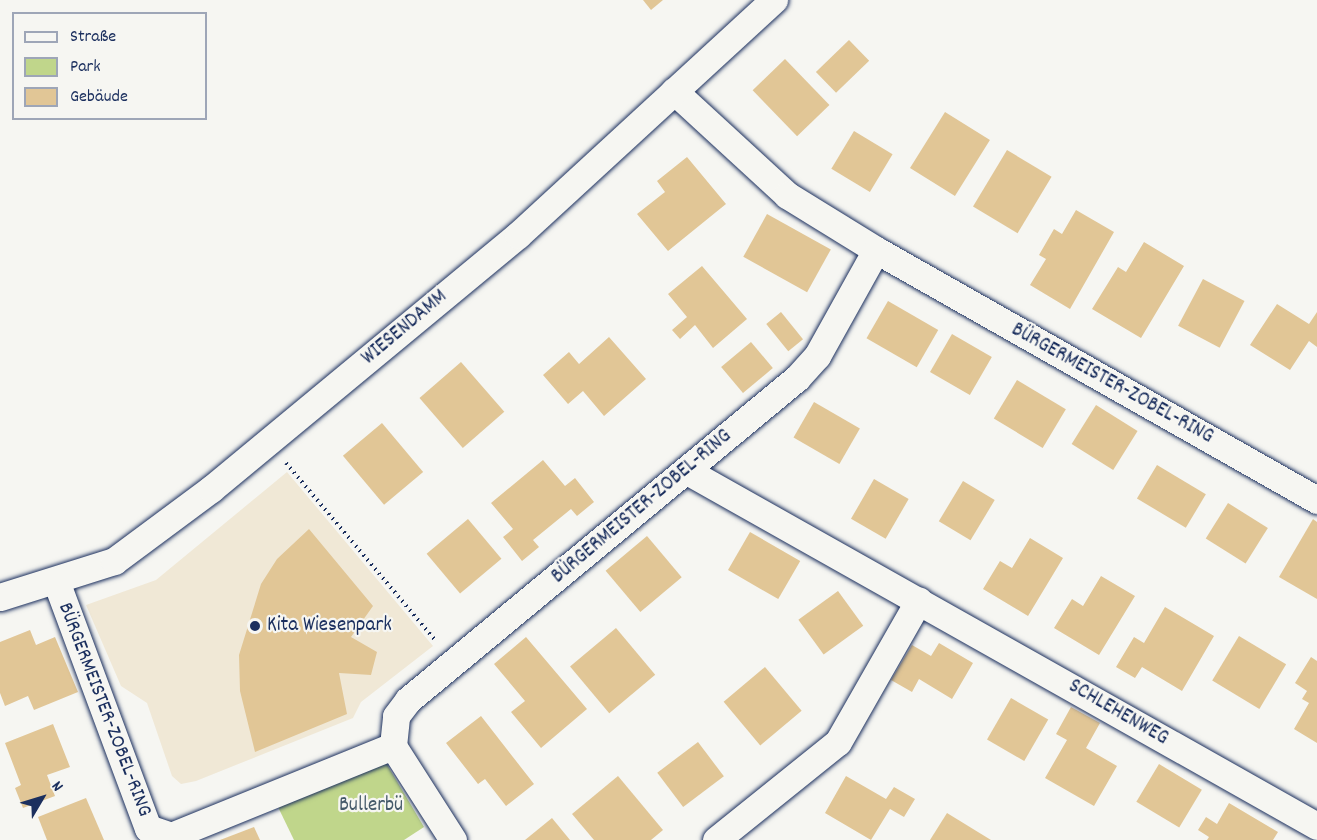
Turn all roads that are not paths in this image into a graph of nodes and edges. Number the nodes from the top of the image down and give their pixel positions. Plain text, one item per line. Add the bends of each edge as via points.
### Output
1 (774, 0) edge
2 (674, 91) junction
3 (876, 250) junction
4 (687, 471) junction
5 (1317, 500) edge
6 (56, 581) junction
7 (0, 597) edge
8 (919, 600) junction
9 (393, 746) junction
10 (1317, 826) edge
11 (453, 840) edge
12 (716, 840) edge

1 - 2 street, WIESENDAMM
2 - 3 street, BÜRGERMEISTER-ZOBEL-RING via 787,195
2 - 6 street, WIESENDAMM via 518,235 269,441 114,561
3 - 4 street, BÜRGERMEISTER-ZOBEL-RING via 817,356 797,378
3 - 5 street, BÜRGERMEISTER-ZOBEL-RING
4 - 8 street, SCHLEHENWEG
4 - 9 street, BÜRGERMEISTER-ZOBEL-RING via 408,700 396,716
6 - 7 street, WIESENDAMM
6 - 9 street, BÜRGERMEISTER-ZOBEL-RING via 148,828 171,836
8 - 10 street, SCHLEHENWEG
8 - 12 street via 838,742
9 - 11 street

